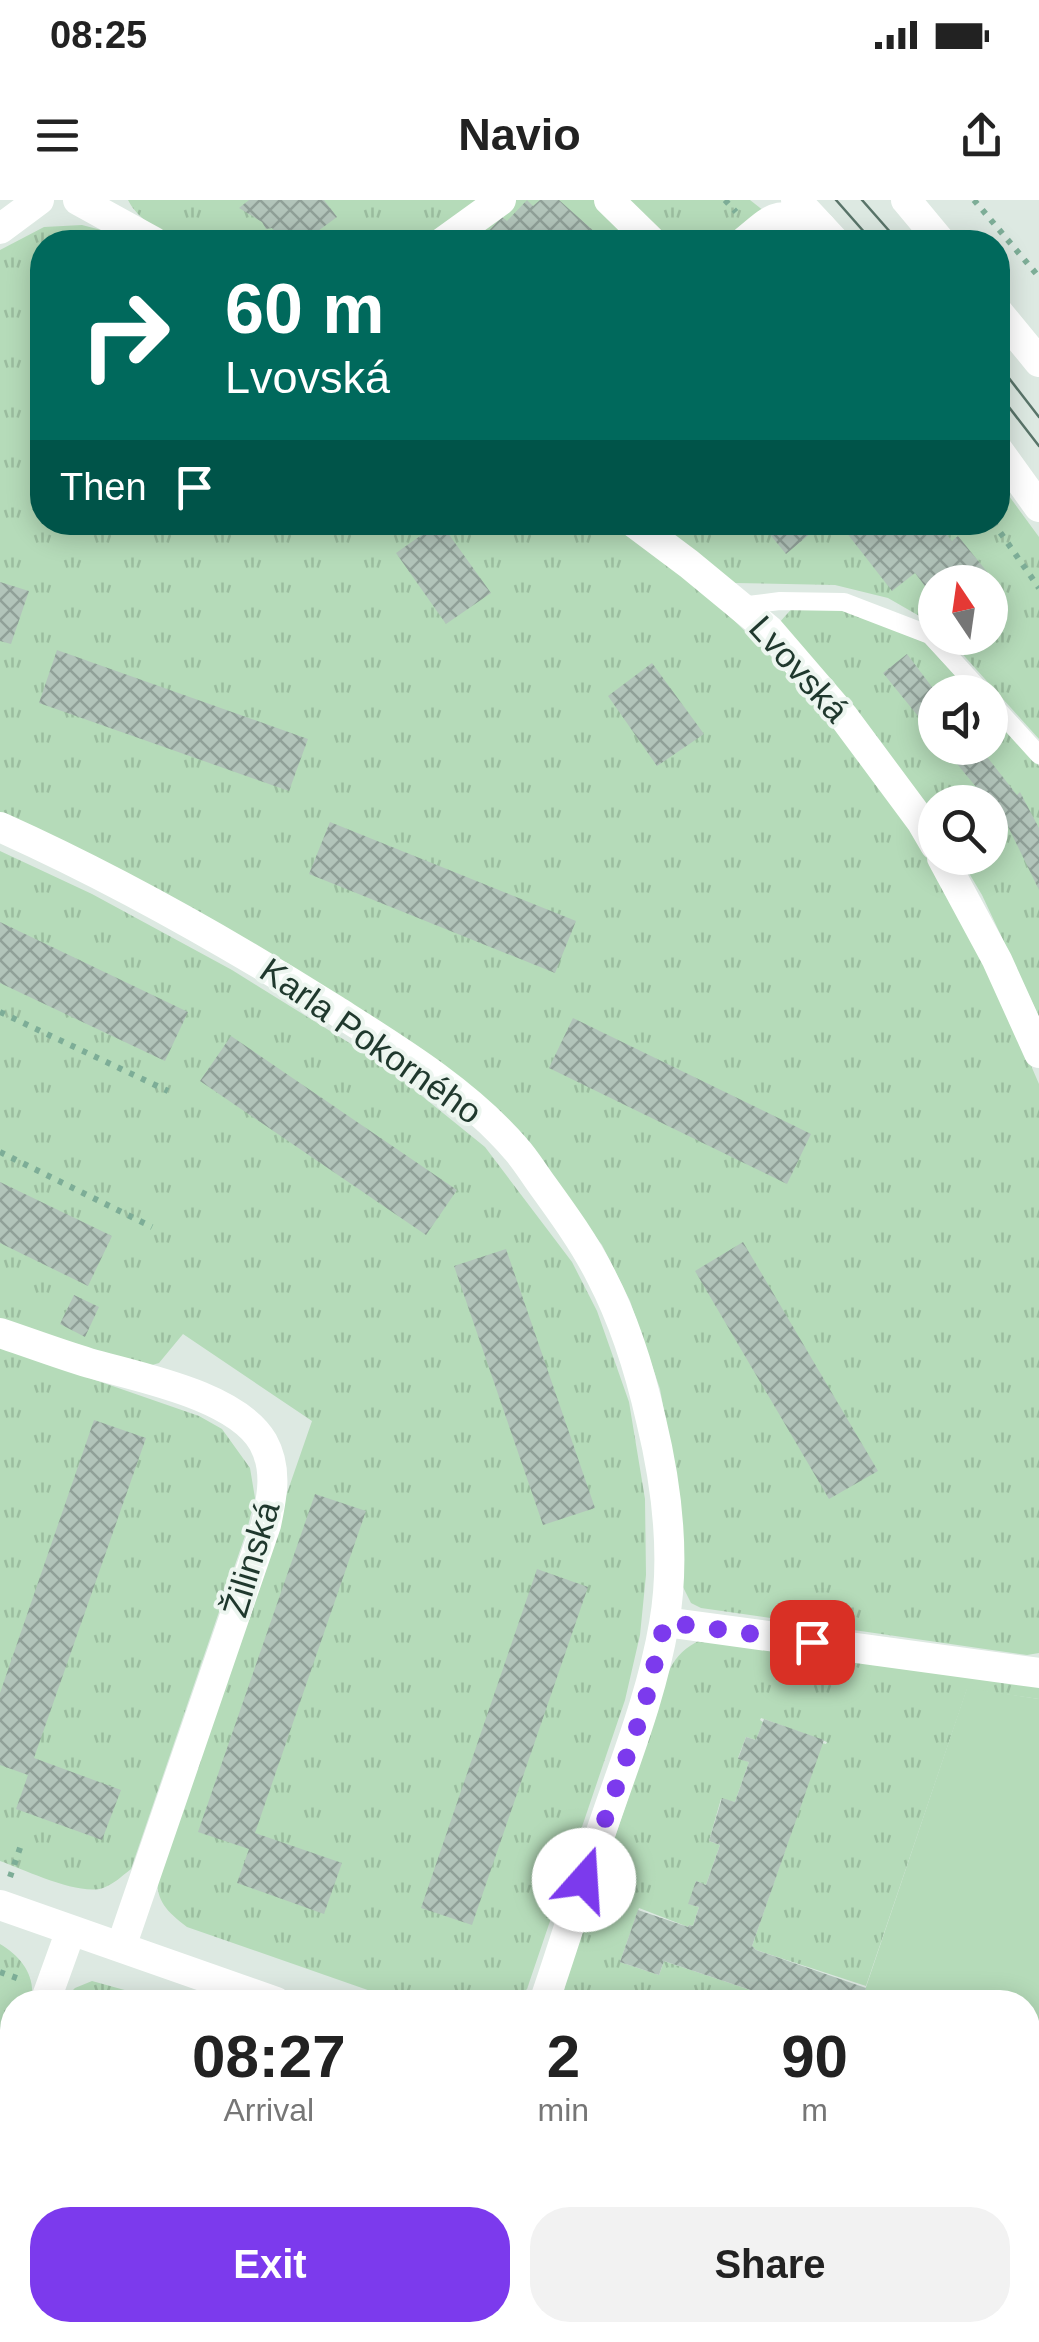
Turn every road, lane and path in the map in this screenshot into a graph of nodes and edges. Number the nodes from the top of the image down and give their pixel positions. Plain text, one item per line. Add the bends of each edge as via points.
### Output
1 (39, 200) edge
2 (78, 200) edge
3 (500, 200) edge
4 (610, 200) edge
5 (906, 200) edge
6 (974, 200) edge
7 (778, 206) edge
8 (0, 229) edge
9 (132, 230) edge
10 (459, 230) edge
11 (640, 230) edge
12 (755, 230) edge
13 (819, 230) edge
14 (931, 230) edge
15 (999, 230) edge
16 (1010, 243) edge
17 (1039, 277) edge
18 (1010, 327) edge
19 (1039, 362) edge
20 (1010, 467) edge
21 (1039, 507) edge
22 (650, 535) edge
23 (1002, 535) edge
24 (1039, 588) edge
25 (740, 606) junction
26 (967, 675) edge
27 (1008, 721) edge
28 (1039, 755) edge
29 (918, 817) edge
30 (0, 827) edge
31 (951, 875) edge
32 (0, 1012) edge
33 (1039, 1053) edge
34 (168, 1091) dead end
35 (0, 1152) edge
36 (152, 1227) dead end
37 (0, 1333) edge
38 (665, 1622) junction
39 (1039, 1673) edge
40 (0, 1905) edge
41 (71, 1930) junction
42 (120, 1947) junction
43 (49, 1990) edge
44 (242, 1990) edge
45 (548, 1990) edge

1 - 8 street
2 - 9 street
3 - 10 street
4 - 11 street
5 - 14 street
6 - 15 path
7 - 12 street
7 - 13 street
16 - 17 path
18 - 19 street
20 - 21 street
22 - 25 street, Lvovská
23 - 24 path
25 - 26 lane via 844,602 930,634
25 - 29 street, Lvovská via 843,716
27 - 28 lane
30 - 38 street, Karla Pokorného via 292,983 429,1072 517,1150 601,1276 646,1398 668,1513
31 - 33 street
32 - 34 path
35 - 36 path
37 - 42 street, Žilinská via 214,1402 254,1430 272,1465 266,1525
38 - 39 street
38 - 45 street, Karla Pokorného via 644,1707
40 - 41 street
41 - 42 street
41 - 43 street
42 - 44 street

